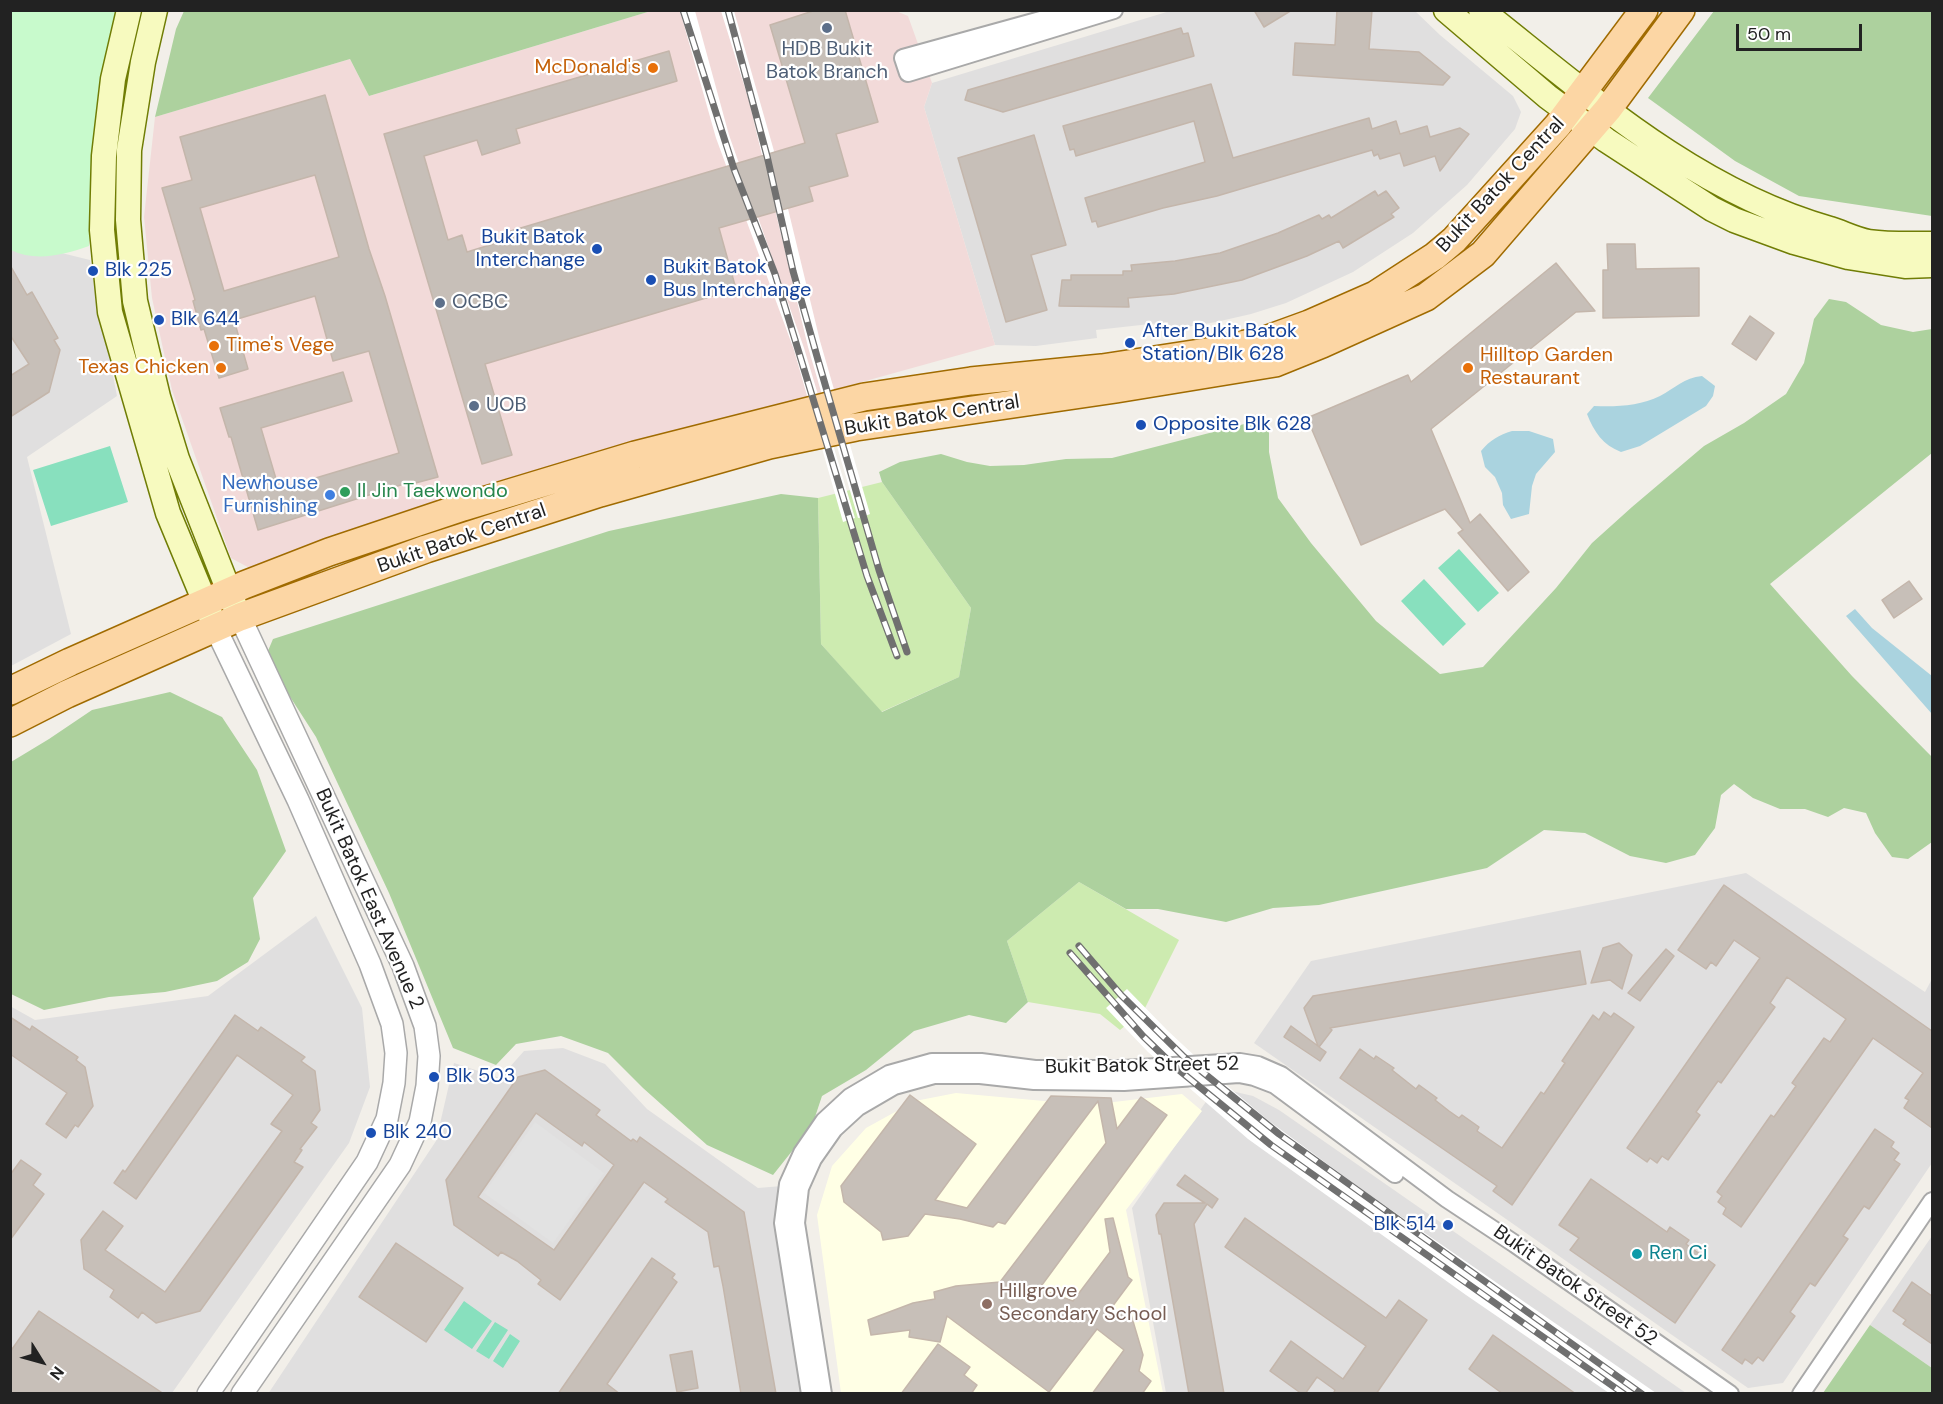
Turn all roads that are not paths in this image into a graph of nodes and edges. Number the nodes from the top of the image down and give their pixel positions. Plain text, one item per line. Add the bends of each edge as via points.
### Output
1 (129, 10) edge
2 (155, 10) edge
3 (1077, 10) edge
4 (1446, 10) edge
5 (1480, 10) edge
6 (1644, 10) edge
7 (1681, 10) edge
8 (1112, 11) edge
9 (1576, 101) junction
10 (1608, 109) junction
11 (1591, 129) junction
12 (1932, 244) edge
13 (1932, 265) edge
14 (222, 610) junction
15 (10, 691) edge
16 (10, 723) edge
17 (1932, 1201) edge
18 (208, 1394) edge
19 (242, 1394) edge
20 (810, 1394) edge
21 (823, 1394) edge
22 (1711, 1394) edge
23 (1730, 1394) edge
24 (1801, 1394) edge

1 - 14 main road via 113,79 104,156 102,230 110,312 168,513
2 - 14 main road via 129,150 128,220 135,301 158,397
3 - 8 street via 906,65
4 - 9 main road, Bukit Batok Central
5 - 9 main road, Bukit Batok Central
6 - 9 main road
7 - 10 main road
9 - 10 main road, Bukit Batok Central
9 - 11 main road, Bukit Batok Central
9 - 14 main road, Bukit Batok Central via 1454,240 1435,256 1374,295 1309,324 1265,340 1213,351 892,392 779,417 592,467 329,552
10 - 11 main road, Bukit Batok Central
10 - 12 main road via 1684,164 1790,217 1867,242
11 - 13 main road via 1734,220 1848,257 1905,266
11 - 14 main road, Bukit Batok Central via 1483,254 1426,297 1275,363 856,427 769,445
14 - 15 main road via 70,662
14 - 16 main road
14 - 18 street, Bukit Batok East Avenue 2 via 298,800 370,964 392,1024 396,1053 387,1119 367,1162
14 - 19 street, Bukit Batok East Avenue 2 via 403,966 425,1026 429,1056 420,1122 400,1165
17 - 24 street
20 - 23 street, Bukit Batok Street 52 via 783,1223 788,1184 802,1153 824,1121 850,1097 889,1074 932,1062 981,1062 1035,1069 1124,1069 1240,1062 1258,1065 1281,1075 1447,1199
21 - 22 street, Bukit Batok Street 52 via 796,1223 800,1188 834,1129 858,1107 894,1086 934,1075 1124,1082 1239,1074 1275,1085 1441,1207

